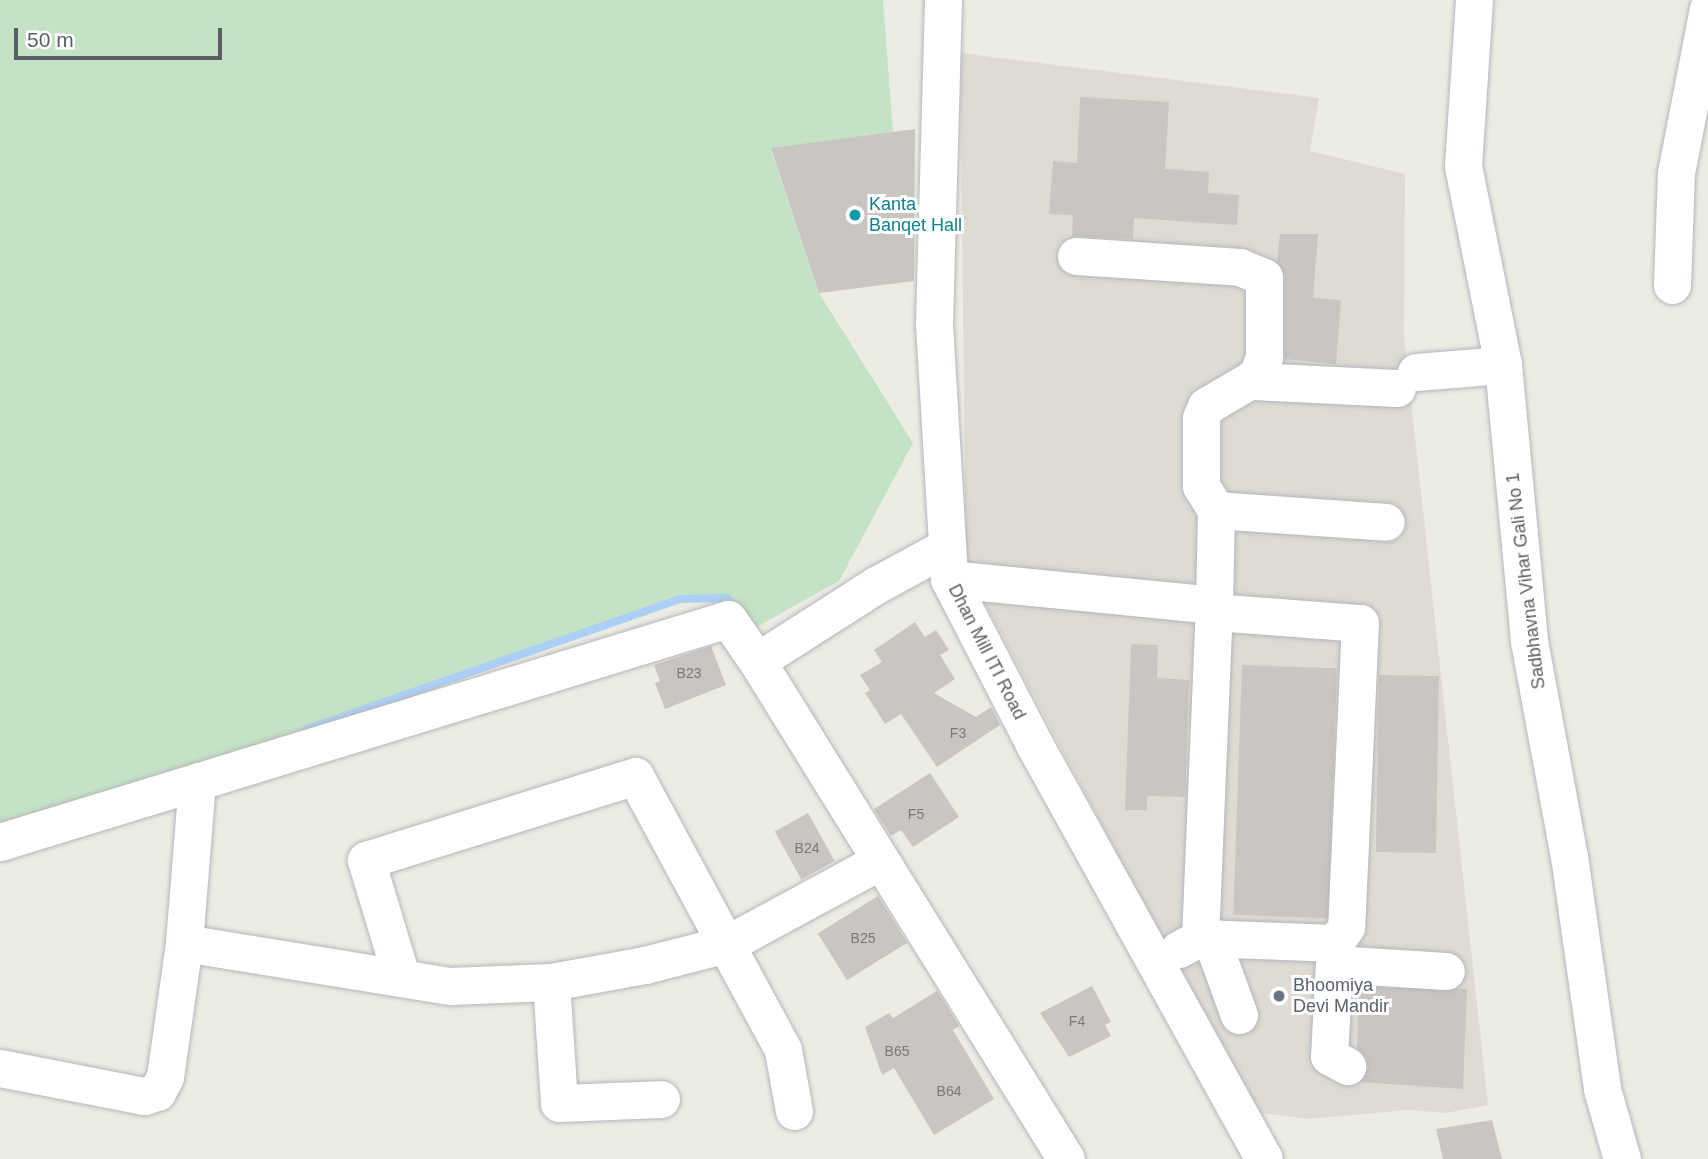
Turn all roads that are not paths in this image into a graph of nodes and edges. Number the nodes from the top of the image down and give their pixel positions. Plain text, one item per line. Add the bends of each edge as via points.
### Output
1 (943, 0) edge
2 (1474, 0) edge
3 (1708, 9) edge
4 (1076, 256) dead end
5 (1672, 285) dead end
6 (1503, 365) junction
7 (1253, 381) junction
8 (1216, 510) junction
9 (1386, 522) dead end
10 (948, 563) junction
11 (1214, 609) junction
12 (757, 661) junction
13 (197, 782) junction
14 (0, 842) edge
15 (880, 861) junction
16 (1206, 938) junction
17 (184, 943) junction
18 (727, 944) junction
19 (1335, 953) junction
20 (1155, 962) junction
21 (1446, 971) dead end
22 (401, 976) junction
23 (551, 982) junction
24 (1239, 1015) dead end
25 (1347, 1066) dead end
26 (0, 1068) edge
27 (661, 1098) dead end
28 (794, 1111) dead end
29 (1066, 1159) edge
30 (1264, 1159) edge
31 (1622, 1159) edge

1 - 10 street, Dhan Mill ITI Road via 934,324
2 - 6 street, Sadbhavna Vihar Gali No 1 via 1463,166
3 - 5 street via 1678,159
4 - 7 street via 1240,267 1264,277 1264,357
6 - 7 street via 1406,380
6 - 31 street, Sadbhavna Vihar Gali No 1 via 1529,641 1569,856 1602,1089
7 - 8 street via 1206,406 1201,418 1201,486
8 - 9 street
8 - 11 street
10 - 11 street
10 - 12 street via 876,585
10 - 20 street, Dhan Mill ITI Road via 1034,744
11 - 16 street
11 - 19 street via 1360,623 1346,927
12 - 13 street via 728,619
12 - 15 street
13 - 14 street
13 - 17 street
15 - 18 street
15 - 29 street
16 - 19 street
16 - 20 street
16 - 24 street
17 - 22 street
17 - 26 street via 165,1077 157,1092 144,1096
18 - 22 street via 635,776 366,860
18 - 23 street
18 - 28 street via 783,1050
19 - 21 street
19 - 25 street via 1329,1056
20 - 30 street, Dhan Mill ITI Road
22 - 23 street via 450,986
23 - 27 street via 559,1103

